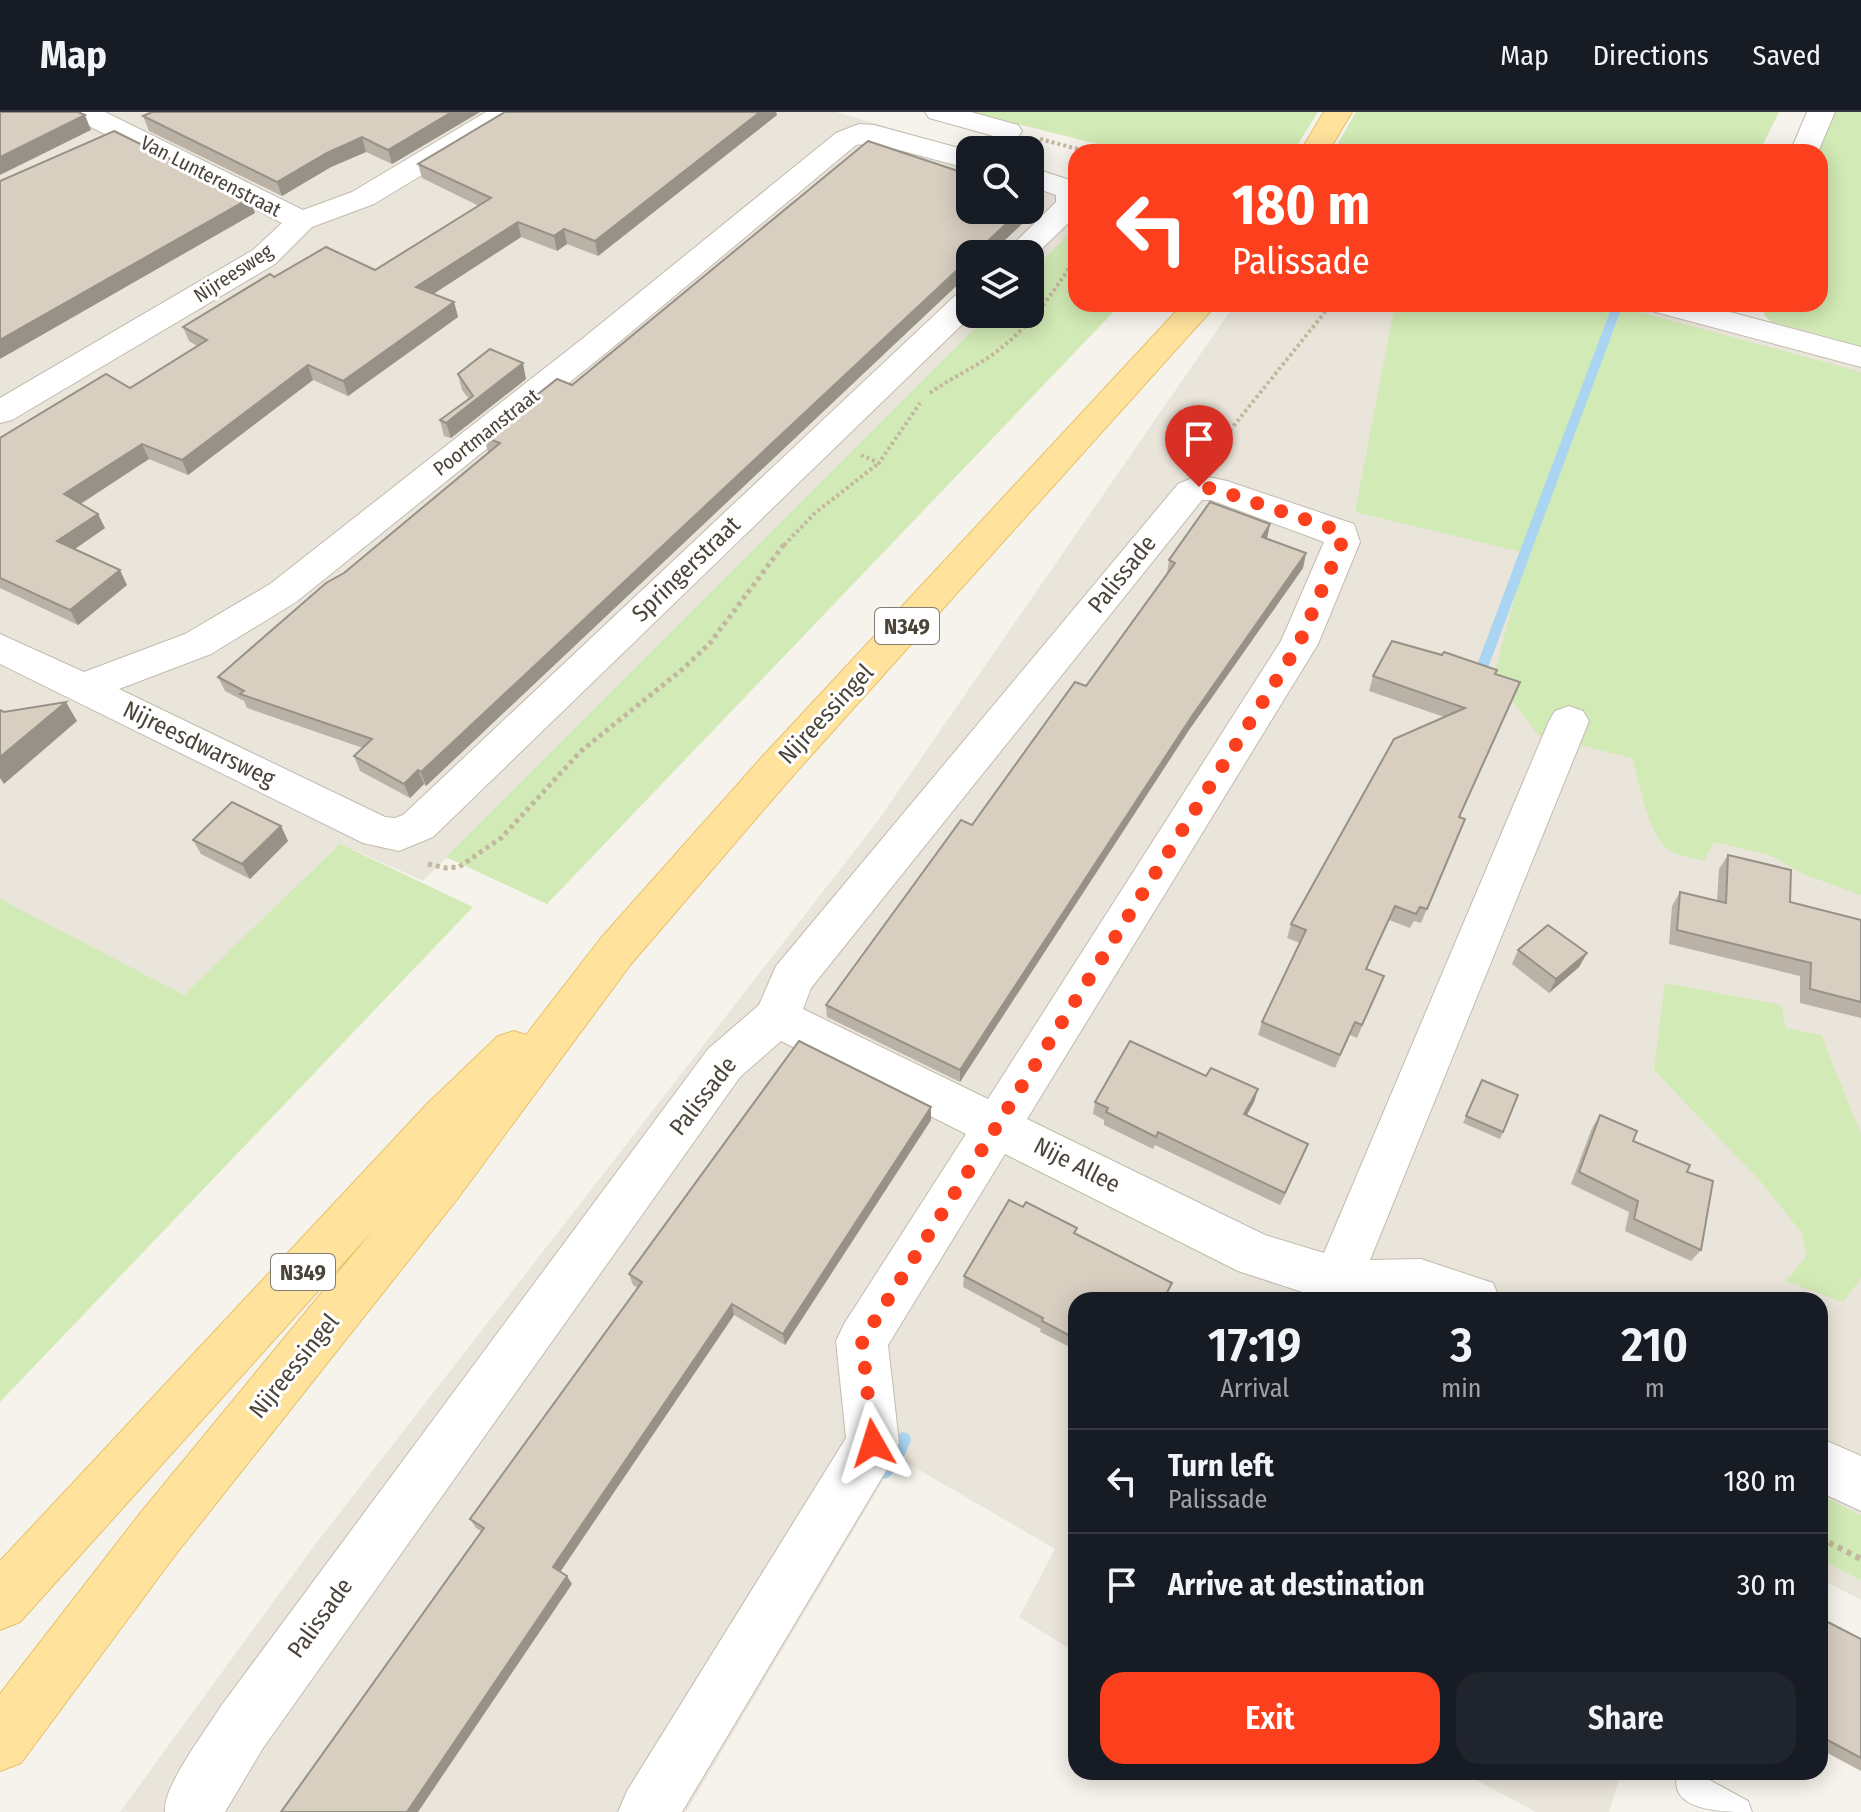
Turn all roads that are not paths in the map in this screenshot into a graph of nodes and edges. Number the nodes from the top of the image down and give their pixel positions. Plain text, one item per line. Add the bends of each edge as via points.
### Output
1 (83, 112) edge
2 (506, 112) edge
3 (939, 112) edge
4 (1338, 112) edge
5 (1821, 112) edge
6 (133, 125) junction
7 (1008, 131) road end
8 (94, 144) edge
9 (1319, 144) edge
10 (1807, 144) edge
11 (956, 156) edge
12 (1044, 181) edge
13 (1068, 189) edge
14 (1068, 207) edge
15 (301, 221) junction
16 (1033, 240) edge
17 (956, 312) edge
18 (1194, 312) edge
19 (1733, 313) edge
20 (1861, 357) edge
21 (0, 412) edge
22 (0, 648) edge
23 (85, 687) junction
24 (1569, 721) dead end
25 (399, 835) joint
26 (616, 951) junction
27 (777, 1017) junction
28 (999, 1125) junction
29 (1337, 1280) junction
30 (1451, 1292) edge
31 (1828, 1468) edge
32 (1861, 1484) edge
33 (0, 1602) edge
34 (0, 1742) edge
35 (1691, 1780) edge
36 (195, 1812) edge
37 (648, 1812) edge
38 (1737, 1812) edge

1 - 6 street, Van Lunterenstraat
2 - 15 street, Nijreesweg via 363,198
3 - 7 street
4 - 9 main road
5 - 10 street
6 - 8 street, Van Lunterenstraat
6 - 15 street, Van Lunterenstraat
11 - 23 street, Poortmanstraat via 874,134 846,139 283,593 198,644
12 - 13 street
14 - 16 street
15 - 21 street, Nijreesweg via 264,257
17 - 25 street, Springerstraat via 418,826
18 - 26 main road, Nijreessingel / N349 via 776,768
19 - 20 street
22 - 23 street, Nijreesdwarsweg
23 - 25 street, Nijreesdwarsweg via 378,832
24 - 29 street
26 - 33 main road, Nijreessingel / N349 via 444,1118
26 - 34 main road, Nijreessingel / N349 via 441,1183 157,1535
27 - 28 street, Nije Allee
27 - 28 street, Palissade via 792,979 1190,492 1215,489 1341,533 1342,542 1299,644
27 - 36 street, Palissade via 715,1075 242,1727 194,1805
28 - 29 street, Nije Allee via 1255,1255
28 - 37 street via 862,1341 873,1443
29 - 30 street, Nije Allee via 1421,1282
31 - 32 street
35 - 38 lane via 1689,1785

